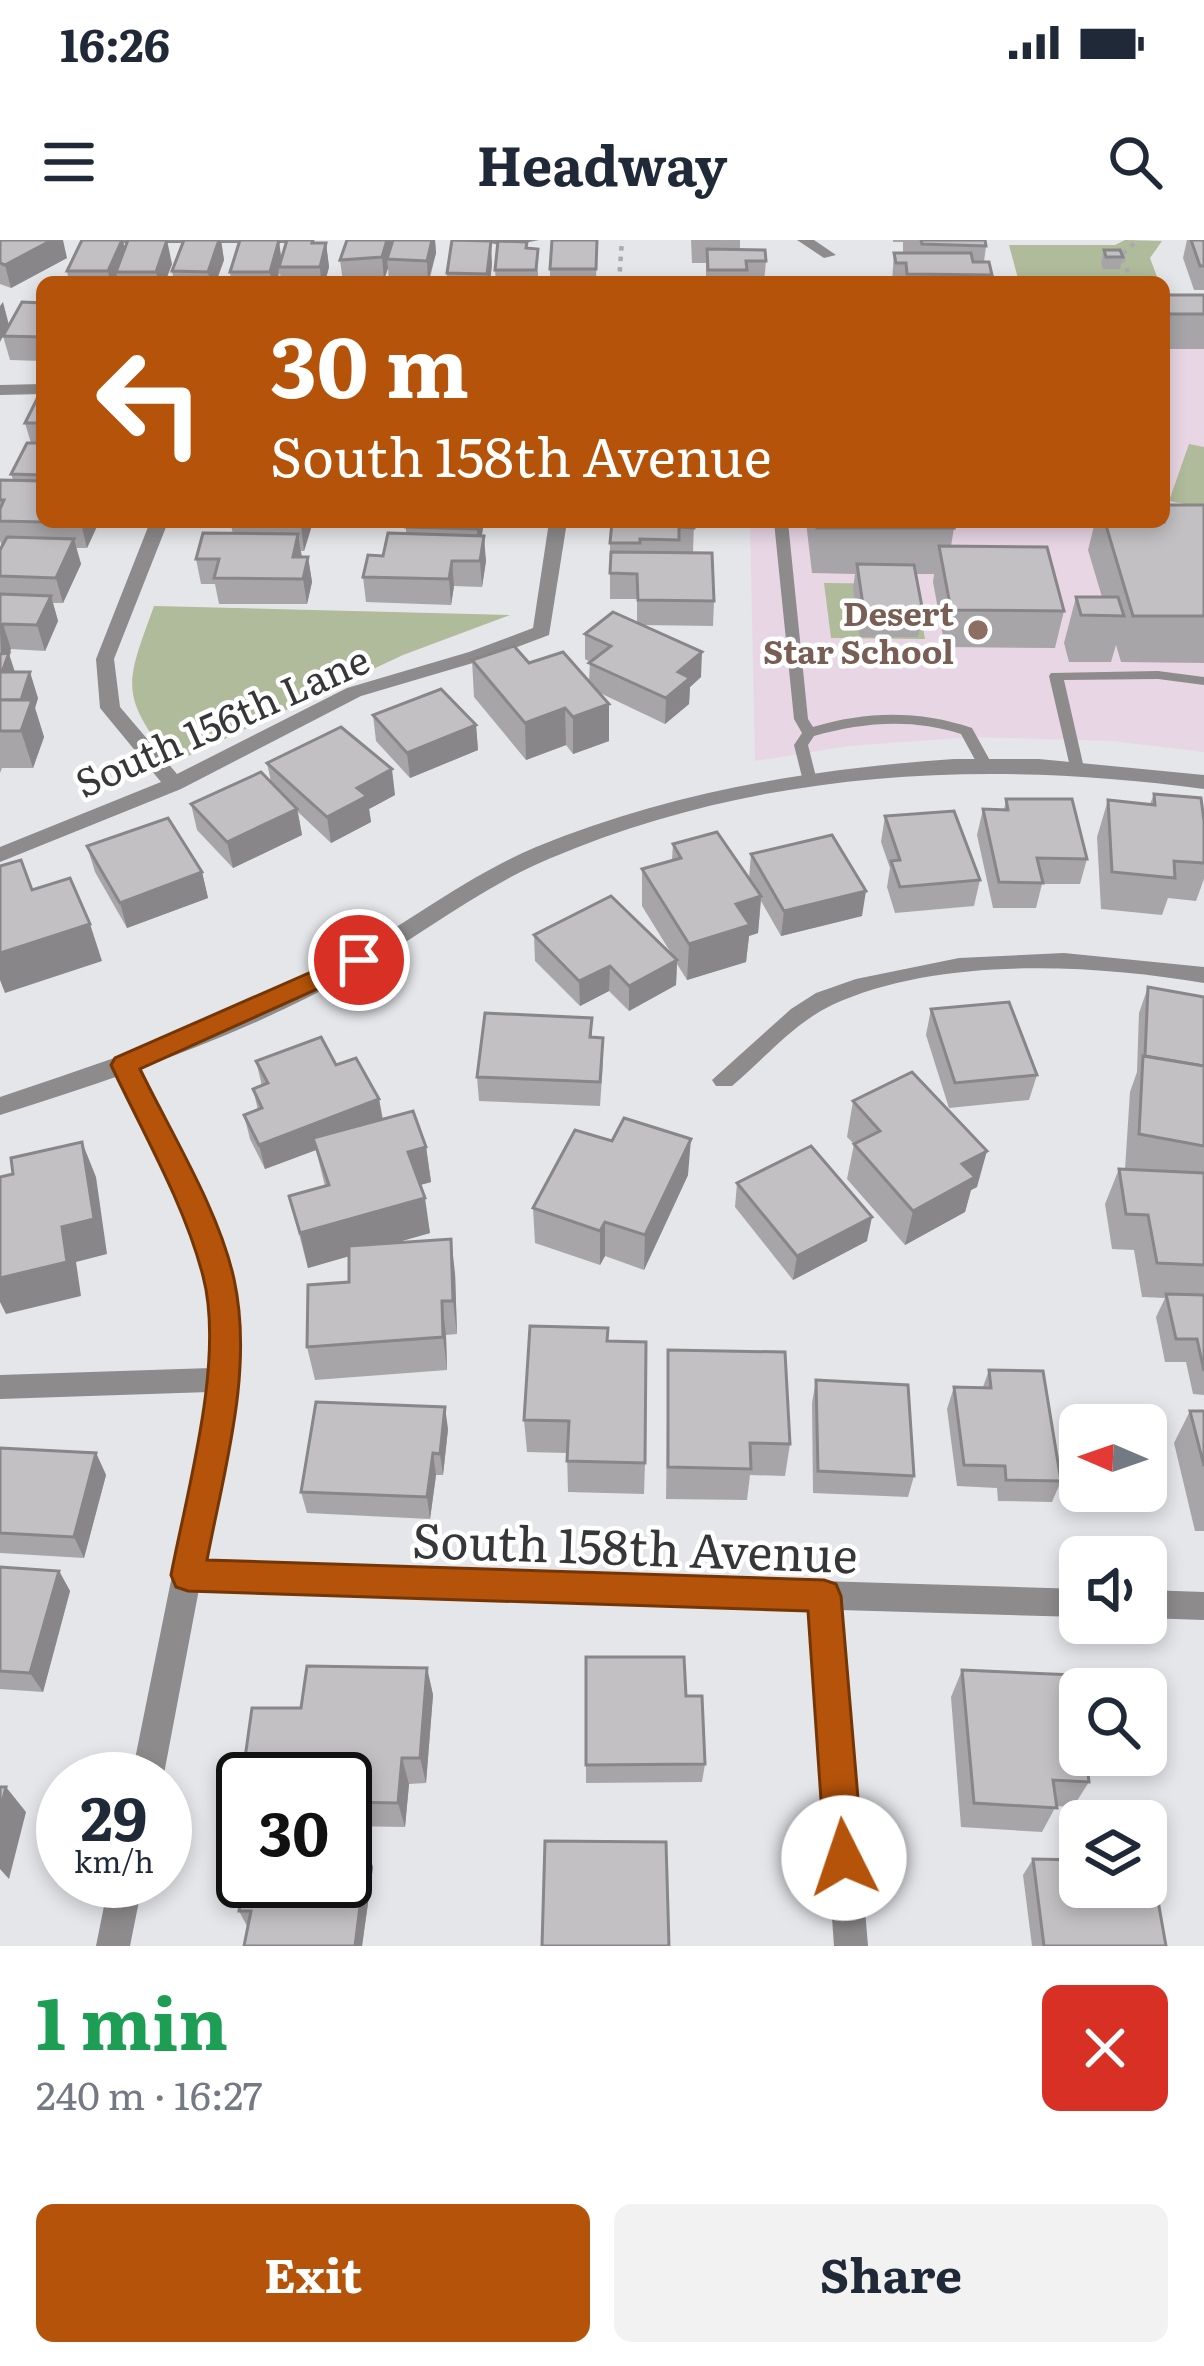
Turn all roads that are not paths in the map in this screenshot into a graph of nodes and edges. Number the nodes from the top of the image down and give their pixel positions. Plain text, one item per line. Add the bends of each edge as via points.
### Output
1 (100, 240) edge
2 (211, 240) edge
3 (297, 240) edge
4 (484, 240) edge
5 (534, 240) edge
6 (804, 240) edge
7 (829, 255) dead end
8 (36, 389) edge
9 (0, 390) edge
10 (157, 528) edge
11 (557, 528) edge
12 (782, 528) edge
13 (1204, 682) edge
14 (809, 733) junction
15 (985, 766) junction
16 (1076, 767) junction
17 (809, 781) junction
18 (1204, 782) edge
19 (174, 784) junction
20 (0, 855) edge
21 (1204, 975) edge
22 (125, 1065) junction
23 (724, 1080) dead end
24 (0, 1106) edge
25 (225, 1379) junction
26 (0, 1387) edge
27 (188, 1575) junction
28 (824, 1596) junction
29 (1059, 1602) edge
30 (1167, 1605) edge
31 (1204, 1606) edge
32 (152, 1752) edge
33 (121, 1908) edge
34 (113, 1946) edge
35 (851, 1946) edge

1 - 2 lane
2 - 3 lane
4 - 5 lane
6 - 7 street
8 - 9 street
10 - 19 street via 105,658 110,708
11 - 19 street, South 156th Lane via 542,631 354,692
12 - 14 lane
13 - 16 lane via 1056,676
14 - 15 lane via 905,719 944,722 967,731
14 - 17 lane via 801,745
15 - 16 street
15 - 17 street
16 - 18 street
17 - 22 street via 671,810 541,853 335,974
19 - 20 street, South 156th Lane
21 - 23 street via 1056,961 929,970 822,1000
22 - 24 street
22 - 25 street via 219,1279
25 - 26 street
25 - 27 street
27 - 28 street, South 158th Avenue
27 - 32 street
28 - 29 street, South 158th Avenue
28 - 35 street
30 - 31 street
33 - 34 street

